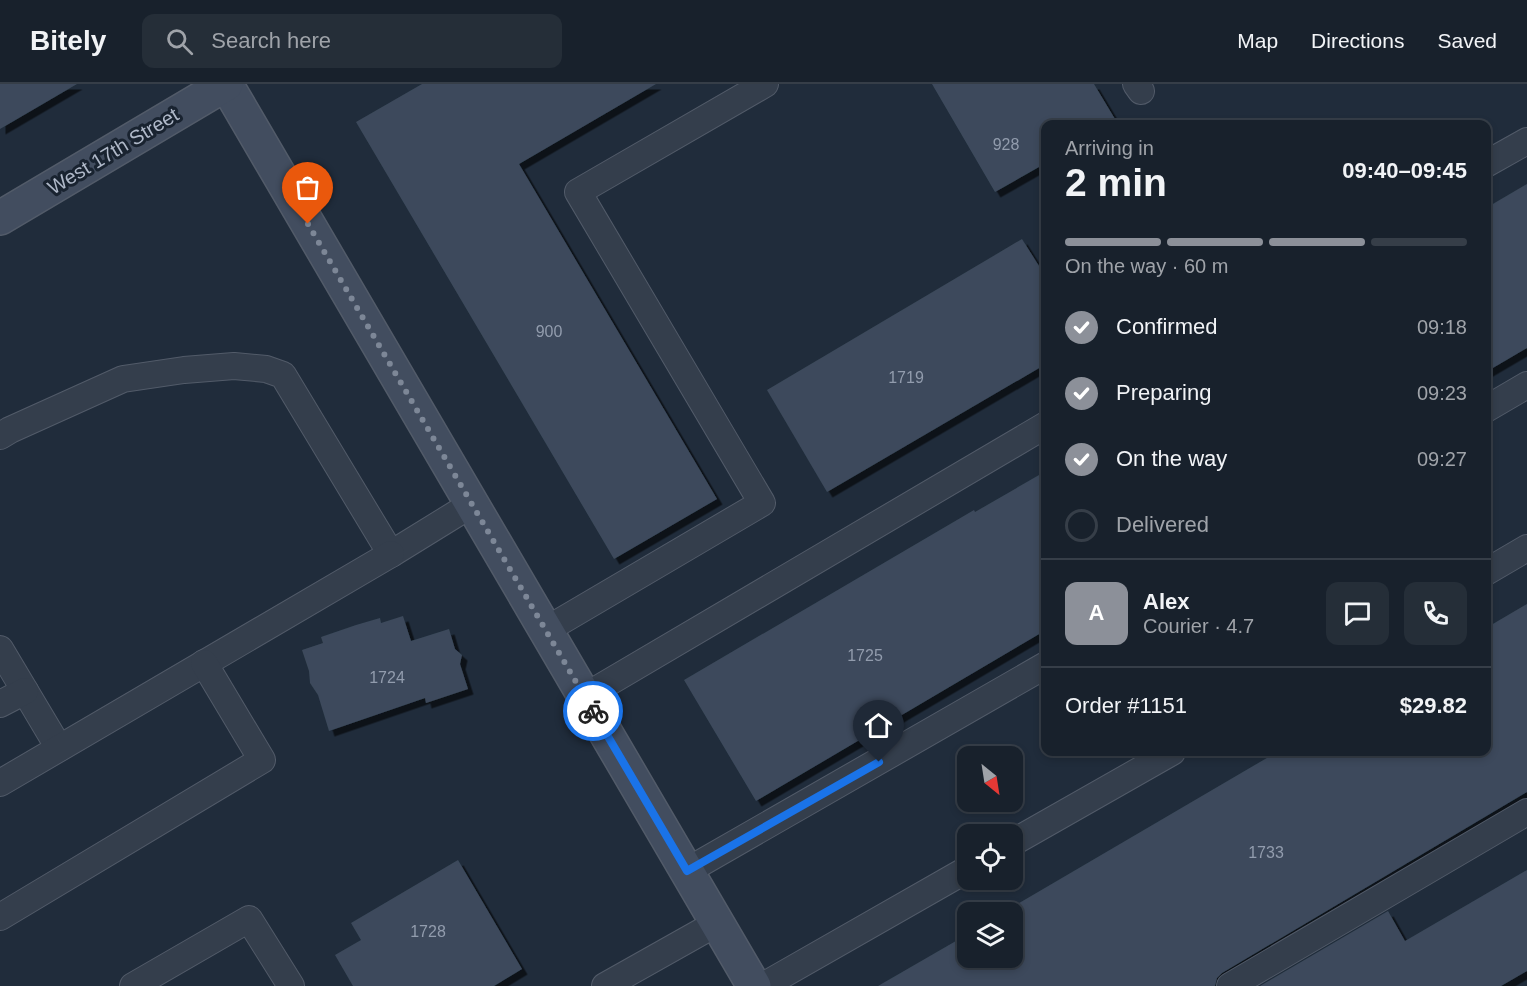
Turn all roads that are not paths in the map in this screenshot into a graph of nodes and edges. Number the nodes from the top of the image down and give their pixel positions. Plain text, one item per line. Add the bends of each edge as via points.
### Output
1 (226, 84) edge
2 (765, 84) edge
3 (1527, 141) edge
4 (1491, 161) edge
5 (0, 218) edge
6 (1527, 385) edge
7 (1491, 406) edge
8 (1041, 428) edge
9 (0, 436) edge
10 (472, 504) junction
11 (1527, 548) edge
12 (391, 554) junction
13 (1491, 569) edge
14 (546, 630) junction
15 (0, 649) edge
16 (204, 663) junction
17 (1041, 668) edge
18 (25, 691) junction
19 (584, 697) junction
20 (0, 704) edge
21 (59, 748) junction
22 (1166, 756) edge
23 (0, 783) edge
24 (1527, 812) edge
25 (1023, 837) edge
26 (687, 871) junction
27 (957, 875) edge
28 (0, 917) edge
29 (717, 923) junction
30 (133, 986) edge
31 (291, 986) edge
32 (604, 986) edge
33 (754, 986) edge
34 (763, 986) edge
35 (1230, 986) edge

1 - 5 street, West 17th Street
1 - 10 street
2 - 14 lane via 578,192 762,503
3 - 4 lane
6 - 7 lane
8 - 19 lane
9 - 12 lane via 123,379 184,369 266,369 283,375
10 - 12 lane
10 - 14 street
11 - 13 lane
12 - 16 lane
14 - 19 street
15 - 18 lane
16 - 21 lane
16 - 28 lane via 262,760
17 - 26 lane
18 - 20 lane
18 - 21 lane
19 - 26 street
21 - 23 lane
22 - 25 lane
24 - 35 lane
26 - 29 street
27 - 34 lane
29 - 32 lane
29 - 33 street
30 - 31 lane via 249,919

